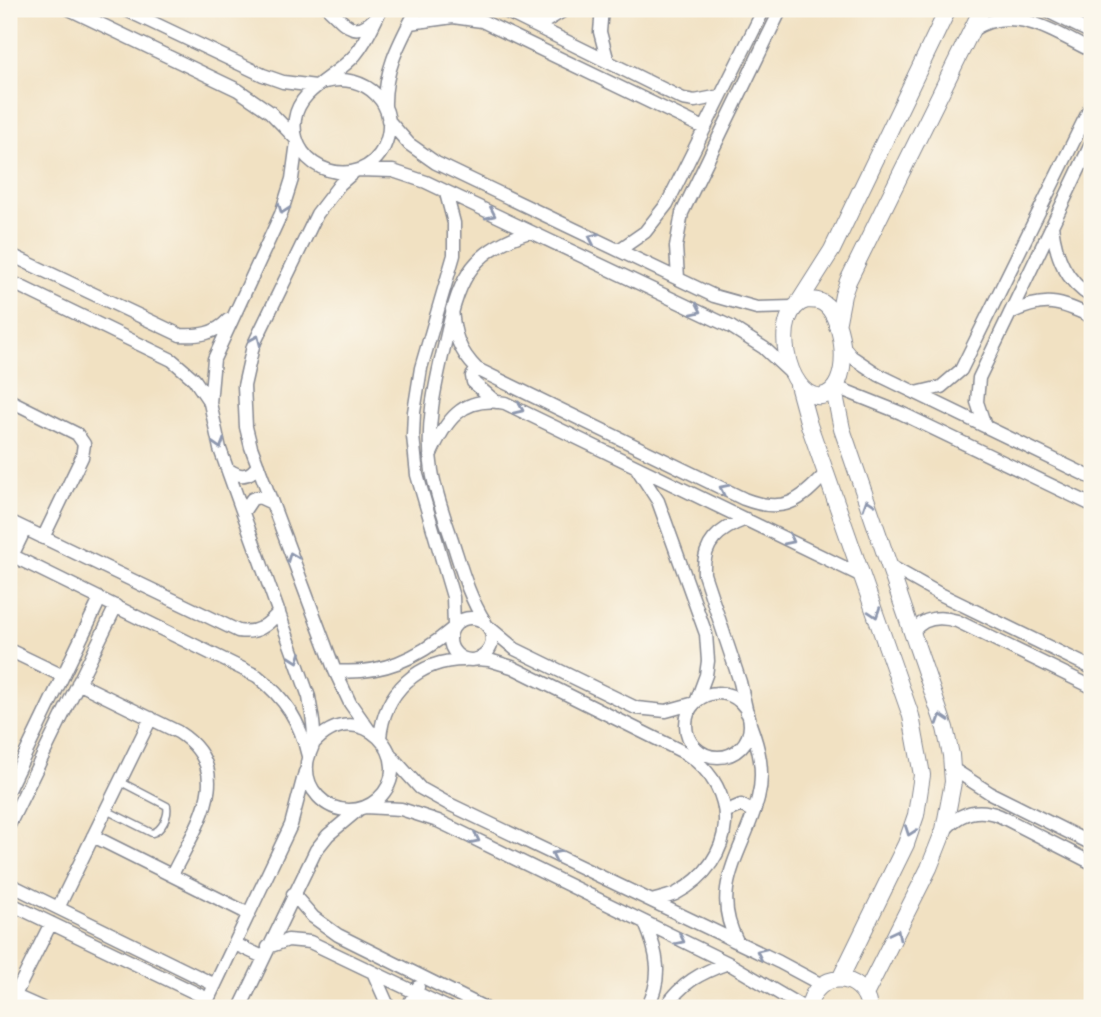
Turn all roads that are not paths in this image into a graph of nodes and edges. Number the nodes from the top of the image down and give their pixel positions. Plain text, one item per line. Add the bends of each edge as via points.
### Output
1 (69, 9) edge
2 (124, 9) edge
3 (329, 9) edge
4 (417, 9) edge
5 (501, 9) edge
6 (566, 9) edge
7 (602, 9) edge
8 (764, 9) edge
9 (781, 9) edge
10 (982, 9) edge
11 (1046, 10) edge
12 (379, 12) edge
13 (944, 12) edge
14 (519, 18) junction
15 (410, 23) junction
16 (531, 24) junction
17 (1040, 26) junction
18 (970, 32) junction
19 (1092, 33) edge
20 (511, 34) junction
21 (1092, 51) edge
22 (608, 62) junction
23 (320, 84) junction
24 (720, 96) junction
25 (1091, 108) edge
26 (387, 114) junction
27 (704, 128) junction
28 (297, 141) junction
29 (1092, 142) edge
30 (450, 170) junction
31 (357, 171) junction
32 (443, 191) junction
33 (667, 204) junction
34 (682, 212) junction
35 (1052, 226) junction
36 (529, 232) junction
37 (619, 250) junction
38 (832, 250) junction
39 (9, 254) edge
40 (857, 263) junction
41 (450, 270) junction
42 (464, 277) junction
43 (678, 278) junction
44 (9, 281) edge
45 (1088, 295) edge
46 (740, 305) junction
47 (796, 305) junction
48 (452, 309) junction
49 (1075, 309) junction
50 (1010, 313) junction
51 (233, 314) junction
52 (1092, 317) edge
53 (837, 326) junction
54 (731, 327) junction
55 (842, 345) junction
56 (968, 356) junction
57 (986, 364) junction
58 (477, 369) junction
59 (796, 381) junction
60 (835, 389) junction
61 (914, 392) junction
62 (9, 400) edge
63 (496, 402) junction
64 (211, 403) junction
65 (901, 413) junction
66 (985, 426) junction
67 (847, 444) junction
68 (817, 448) junction
69 (430, 456) junction
70 (633, 464) junction
71 (258, 465) junction
72 (229, 470) junction
73 (826, 473) junction
74 (1092, 478) edge
75 (272, 503) junction
76 (1092, 505) edge
77 (765, 506) junction
78 (244, 511) junction
79 (9, 521) edge
80 (751, 522) junction
81 (25, 529) junction
82 (43, 538) junction
83 (10, 555) edge
84 (890, 566) junction
85 (862, 576) junction
86 (100, 599) junction
87 (956, 601) junction
88 (116, 606) junction
89 (279, 612) junction
90 (949, 619) junction
91 (487, 625) junction
92 (453, 628) junction
93 (913, 632) junction
94 (9, 650) edge
95 (472, 659) junction
96 (1092, 668) edge
97 (335, 671) junction
98 (63, 676) junction
99 (78, 683) junction
100 (1092, 687) edge
101 (696, 702) junction
102 (150, 718) junction
103 (749, 718) junction
104 (374, 734) junction
105 (702, 752) junction
106 (685, 753) junction
107 (389, 754) junction
108 (309, 756) junction
109 (953, 769) junction
110 (706, 770) junction
111 (120, 782) junction
112 (9, 788) edge
113 (1004, 800) junction
114 (447, 803) junction
115 (362, 808) junction
116 (106, 810) junction
117 (727, 811) junction
118 (753, 814) junction
119 (995, 814) junction
120 (438, 821) junction
121 (9, 825) edge
122 (944, 830) junction
123 (93, 836) junction
124 (1092, 844) edge
125 (1092, 863) edge
126 (172, 875) junction
127 (9, 884) edge
128 (293, 894) junction
129 (652, 901) junction
130 (9, 903) edge
131 (58, 908) junction
132 (249, 914) junction
133 (51, 923) junction
134 (645, 923) junction
135 (737, 942) junction
136 (235, 944) junction
137 (266, 952) junction
138 (728, 963) junction
139 (373, 972) junction
140 (422, 977) junction
141 (840, 979) junction
142 (438, 984) junction
143 (215, 985) junction
144 (822, 985) junction
145 (655, 990) junction
146 (415, 992) junction
147 (12, 1001) edge
148 (668, 1003) edge
149 (206, 1004) edge
150 (429, 1004) edge
151 (869, 1004) edge
152 (42, 1008) edge
153 (240, 1008) edge
154 (389, 1008) edge
155 (407, 1008) edge
156 (448, 1008) edge
157 (485, 1008) edge
158 (647, 1008) edge
159 (804, 1008) edge
160 (809, 1008) edge

1 - 28 street via 238,90 270,112
2 - 23 street via 263,75 283,82
3 - 12 street via 350,28 363,27
4 - 15 street
5 - 14 street
6 - 16 street
7 - 22 street via 600,32
8 - 24 street
9 - 34 street
10 - 18 street
11 - 17 street via 1038,16
11 - 19 street
12 - 23 street via 356,54
13 - 38 street
14 - 16 street
14 - 20 street via 512,22
15 - 20 street via 438,17 467,18
15 - 26 street via 387,77
16 - 22 street
17 - 18 street via 996,18
17 - 21 street
18 - 40 street
20 - 27 street
22 - 24 street via 683,99
23 - 26 street via 335,79 356,81 374,92
23 - 28 street via 297,110
24 - 27 street
25 - 56 street
26 - 30 street via 410,144
26 - 31 street via 389,130 382,150
27 - 33 street
28 - 31 street via 308,159 325,170
28 -> 51 street via 281,214
29 - 35 street
30 - 32 street via 442,179
37 -> 30 street
31 - 32 street via 393,171
71 -> 31 street via 244,407 253,346 317,214 340,184
32 -> 36 street
32 - 41 street via 451,208 455,239
33 - 34 street
33 - 37 street via 645,232
34 - 43 street via 676,247
35 - 45 street via 1064,271
35 - 50 street
36 - 42 street via 492,248
36 -> 54 street
37 - 43 street
38 - 40 street via 838,260
38 - 47 street
39 - 51 street via 180,335 210,333
40 - 53 street via 843,295
41 - 42 street via 460,269
41 - 92 street via 421,368 413,436 421,492 453,597
42 - 48 street
43 - 46 street
44 - 64 street via 172,360 194,379
45 - 49 street via 1076,298
46 - 47 street
46 - 54 street via 739,317
47 - 53 street via 815,300 823,303
47 - 59 street via 788,314 786,331 787,354
48 - 58 street via 457,343
48 - 69 street via 431,411
49 - 50 street via 1050,302
49 - 52 street
50 - 57 street
51 - 64 street via 214,359
53 - 55 street
54 - 59 street via 764,348
55 - 60 street
55 - 61 street via 865,366
56 - 57 street via 976,366
56 - 61 street via 952,379 929,391
57 - 66 street via 977,390
58 - 63 street via 473,382
77 -> 58 street
59 - 60 street via 812,395
59 - 68 street
60 - 65 street
60 - 67 street
61 - 65 street via 901,402
61 - 66 street
62 - 82 street via 77,434 84,444
63 - 69 street via 457,412
63 -> 70 street
64 -> 72 street
65 - 76 street
66 - 74 street
67 - 68 street via 827,438
84 -> 67 street
68 - 73 street
69 - 91 street via 465,581
70 - 80 street
70 - 101 street via 658,501 706,634 706,676
71 - 72 street via 245,476
71 - 75 street
72 - 78 street
73 - 77 street via 806,495 779,506
73 - 85 street
75 - 78 street via 259,497
97 -> 75 street
77 - 80 street via 766,517
78 - 89 street
79 - 81 street
80 -> 85 street
80 - 103 street via 715,536 704,564
81 - 82 street
81 - 83 street
82 - 89 street via 238,631 256,631
83 - 86 street
84 - 87 street
84 - 93 street
85 -> 141 street via 911,716 922,775 909,837
86 - 88 street
86 - 98 street
87 - 90 street via 945,608
87 - 96 street
88 - 99 street
88 - 108 street via 257,676 291,710
89 -> 108 street via 309,697
90 - 93 street via 928,620
90 - 100 street
91 - 92 street via 472,617
91 - 95 street via 492,643 489,650
91 - 101 street via 515,649 636,708 666,711
92 - 95 street via 452,649 462,658
92 - 97 street via 423,651 388,668
109 -> 93 street via 945,728
94 - 98 street
95 - 104 street via 431,666 406,682 386,707
95 - 106 street via 512,667
97 - 104 street via 350,703
98 - 112 street
99 - 102 street
99 - 121 street
101 - 103 street via 718,693 730,696
101 - 105 street via 686,724 688,735
102 - 111 street
102 - 126 street via 190,740 204,757 210,777 206,805
103 - 105 street via 748,735 734,752 724,757
103 - 118 street via 761,760
104 - 107 street
104 - 108 street via 357,726 332,728 321,735
105 - 106 street
105 - 110 street
106 - 110 street
107 - 114 street via 420,788
107 - 115 street via 388,786
108 - 115 street via 308,781 323,802 334,808
108 - 132 street via 298,807
109 - 113 street
109 - 122 street
110 - 117 street
111 - 116 street
111 - 116 lane via 165,804 167,813 158,831 152,833
113 - 119 street via 994,802
113 - 124 street
114 - 120 street via 440,808
129 -> 114 street
115 - 120 street via 401,809
115 - 128 street via 322,842
116 - 123 street
117 - 118 street via 741,805
117 - 129 street via 722,841 704,872 675,894
118 - 135 street via 726,888 726,916
119 - 122 street via 965,814
119 - 125 street
120 -> 134 street
151 -> 122 street
123 - 126 street
123 - 131 street
126 - 132 street
127 - 131 street
128 - 137 street
128 - 140 street via 324,926
129 - 135 street
130 - 133 street
131 - 143 street
132 - 136 street
133 - 147 street
133 - 149 street
134 -> 138 street
134 - 145 street via 657,955
144 -> 135 street
136 - 137 street
136 - 143 street
137 - 139 street via 288,940 310,942
137 - 153 street
138 - 148 street via 698,975
138 - 159 street
139 - 146 street
139 - 154 street
140 - 142 street
140 - 146 street
141 - 144 street
141 - 151 street via 857,985
142 - 150 street
142 - 157 street
143 - 149 street
144 - 160 street
145 - 148 street via 663,991
145 - 158 street
146 - 150 street
146 - 155 street
147 - 152 street
150 - 156 street

